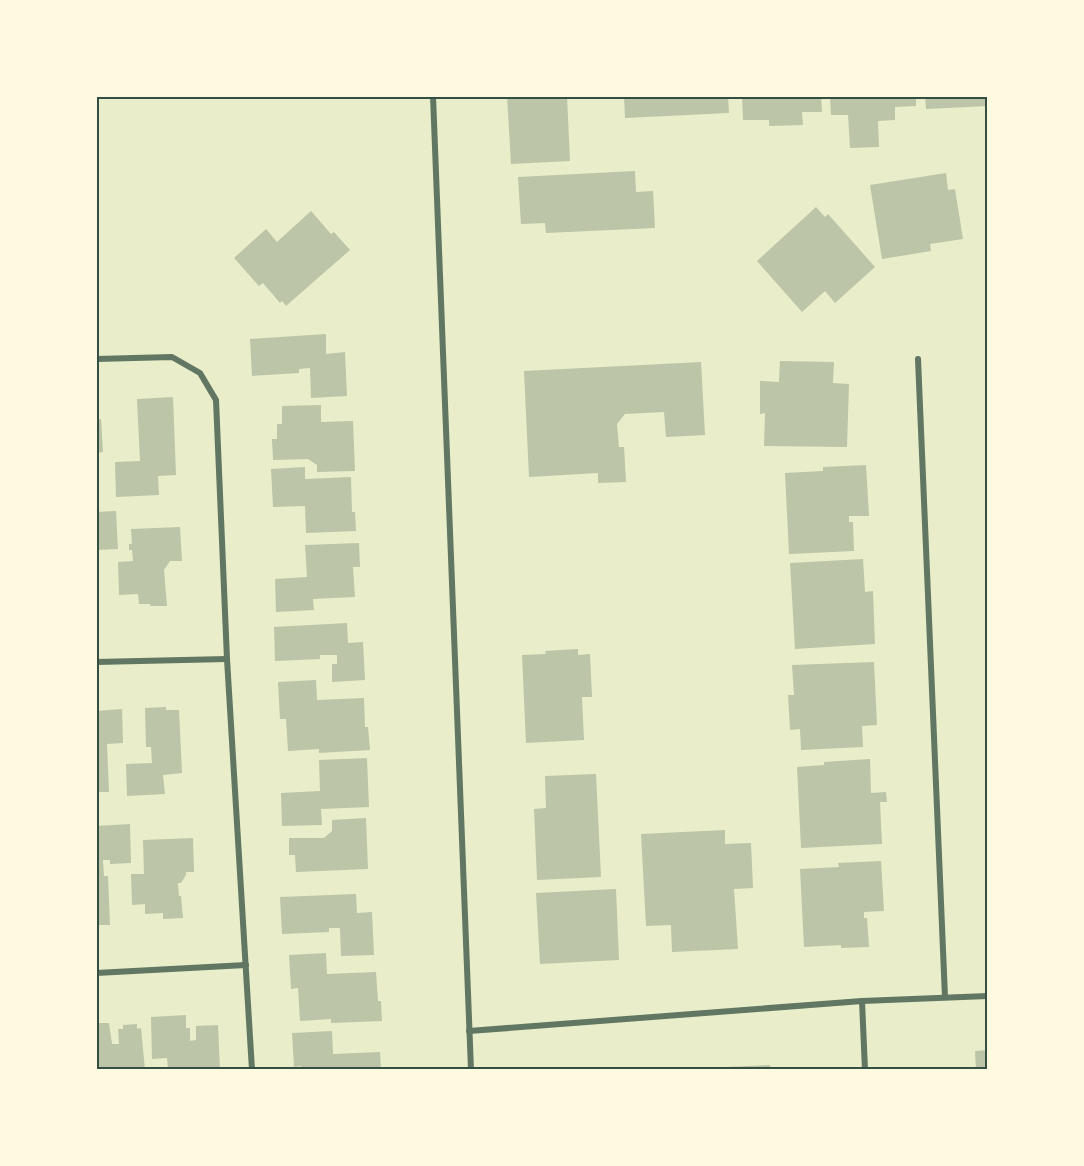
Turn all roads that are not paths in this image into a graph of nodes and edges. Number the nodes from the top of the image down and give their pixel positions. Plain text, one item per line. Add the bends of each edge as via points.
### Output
1 (433, 96) edge
2 (96, 359) edge
3 (918, 359) dead end
4 (227, 659) junction
5 (96, 662) edge
6 (246, 965) junction
7 (96, 973) edge
8 (988, 996) edge
9 (945, 998) junction
10 (862, 1001) junction
11 (469, 1031) junction
12 (252, 1070) edge
13 (471, 1070) edge
14 (865, 1070) edge

1 - 11 street
2 - 4 street via 172,357 200,373 216,400
3 - 9 street
4 - 5 street
4 - 6 street
6 - 7 street
6 - 12 street
8 - 9 street
9 - 10 street
10 - 11 street
10 - 14 street
11 - 13 street

